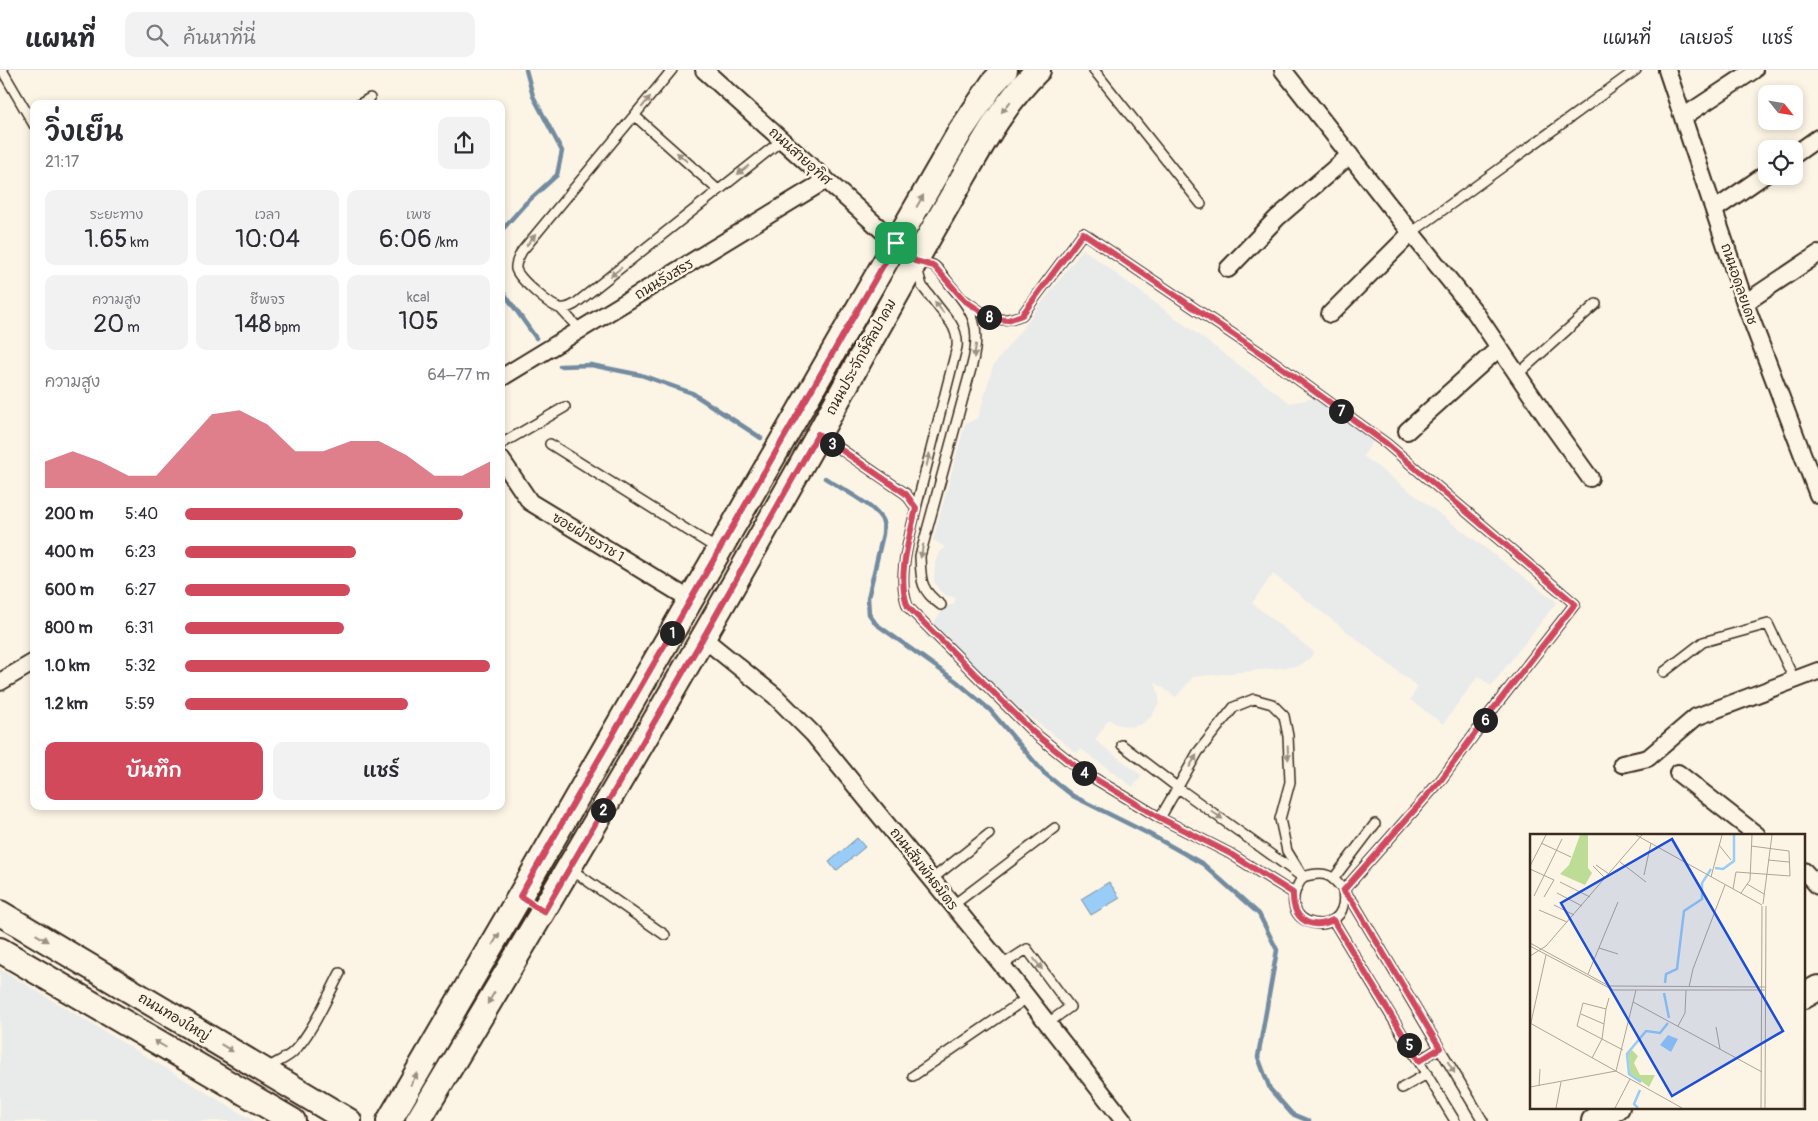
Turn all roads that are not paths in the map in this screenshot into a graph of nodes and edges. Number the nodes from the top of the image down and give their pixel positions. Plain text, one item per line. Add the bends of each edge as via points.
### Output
1 (2, 70) edge
2 (672, 70) edge
3 (704, 70) edge
4 (1005, 70) edge
5 (1038, 70) edge
6 (1094, 70) edge
7 (1283, 70) edge
8 (1636, 70) edge
9 (1667, 70) edge
10 (1754, 70) edge
11 (370, 98) dead end
12 (367, 100) edge
13 (635, 116) junction
14 (1683, 117) junction
15 (30, 118) edge
16 (1818, 138) edge
17 (782, 140) junction
18 (1803, 149) edge
19 (1350, 156) junction
20 (826, 180) junction
21 (1758, 180) edge
22 (718, 190) junction
23 (1201, 204) dead end
24 (1714, 210) junction
25 (1412, 233) junction
26 (896, 243) junction
27 (1818, 254) edge
28 (915, 261) junction
29 (1228, 269) dead end
30 (964, 300) junction
31 (1745, 303) junction
32 (1596, 304) dead end
33 (560, 308) junction
34 (1330, 314) dead end
35 (580, 330) junction
36 (1499, 348) junction
37 (1517, 375) junction
38 (505, 376) edge
39 (565, 407) dead end
40 (795, 418) junction
41 (1407, 431) dead end
42 (818, 434) junction
43 (505, 442) edge
44 (550, 444) dead end
45 (505, 465) edge
46 (1590, 478) dead end
47 (1817, 489) edge
48 (916, 508) junction
49 (720, 550) junction
50 (691, 600) junction
51 (941, 605) dead end
52 (677, 623) junction
53 (703, 638) junction
54 (30, 664) edge
55 (1818, 671) edge
56 (1664, 672) dead end
57 (1794, 679) junction
58 (0, 682) edge
59 (1122, 745) dead end
60 (1622, 764) dead end
61 (1678, 773) dead end
62 (1177, 787) junction
63 (1160, 818) junction
64 (1375, 824) dead end
65 (1055, 828) dead end
66 (989, 834) dead end
67 (1756, 834) edge
68 (545, 853) junction
69 (569, 868) junction
70 (1806, 874) edge
71 (1303, 877) junction
72 (1334, 878) junction
73 (932, 879) junction
74 (1818, 886) edge
75 (1343, 891) junction
76 (1293, 893) junction
77 (520, 896) junction
78 (952, 906) junction
79 (544, 912) junction
80 (0, 913) edge
81 (1333, 920) junction
82 (665, 935) dead end
83 (0, 950) edge
84 (1002, 965) junction
85 (340, 973) dead end
86 (1818, 988) edge
87 (1806, 995) edge
88 (1027, 998) junction
89 (1048, 1023) junction
90 (1440, 1048) junction
91 (1419, 1061) junction
92 (264, 1070) junction
93 (1427, 1074) junction
94 (913, 1076) dead end
95 (1402, 1088) dead end
96 (1615, 1108) edge
97 (293, 1121) edge
98 (349, 1121) edge
99 (389, 1121) edge
100 (418, 1121) edge
101 (1124, 1121) edge
102 (1455, 1121) edge
103 (1483, 1121) edge
104 (1594, 1121) edge

1 - 15 lane
13 -> 2 lane
3 - 17 street, ถนนสายอุทิศ
26 -> 4 street, ถนนประจักษ์ศิลปาคม via 960,132
5 -> 28 street, ถนนประจักษ์ศิลปาคม via 1000,114
6 - 23 lane
7 - 19 street
8 - 25 lane
9 - 14 street, ถนนอดุลยเดช
10 - 14 street
11 - 12 lane
22 -> 13 lane
33 -> 13 lane via 553,306 521,278 516,262
14 - 24 street, ถนนอดุลยเดช
16 - 18 street
17 - 20 street, ถนนสายอุทิศ
17 -> 22 lane
19 - 25 street
19 - 29 street via 1277,218
20 - 26 street, ถนนสายอุทิศ
20 - 35 street, ถนนรังสรร
21 - 24 street
22 -> 33 lane via 575,304 567,309
24 - 31 street, ถนนอดุลยเดช
25 - 34 street
25 - 36 street via 1475,312
26 - 28 street
26 - 40 street, ถนนประจักษ์ศิลปาคม
27 - 31 street
28 - 30 lane via 934,266
28 - 42 street, ถนนประจักษ์ศิลปาคม
48 -> 28 lane via 958,338 951,323 922,286
30 -> 51 lane via 974,322 976,352 920,556 925,591
30 - 75 lane via 992,319 1008,320 1022,315 1083,233 1274,362 1387,444 1575,604 1441,780
31 - 47 street, ถนนอดุลยเดช
32 - 37 lane
33 - 35 lane
35 - 38 street, ถนนรังสรร
36 - 37 street
36 - 41 street
37 - 46 street
39 - 43 lane
40 - 42 street
40 - 49 street, ถนนประจักษ์ศิลปาคม
42 - 48 lane via 906,494
42 - 53 street, ถนนประจักษ์ศิลปาคม
44 - 49 lane
45 - 50 street, ซอยฝ่ายราช 1 via 530,502
48 - 63 lane via 904,570 904,597 908,607 1033,732 1079,769
49 - 50 street, ถนนประจักษ์ศิลปาคม
50 - 52 street, ถนนประจักษ์ศิลปาคม
52 - 53 street
52 - 68 street, ถนนประจักษ์ศิลปาคม
53 - 69 street, ถนนประจักษ์ศิลปาคม
53 - 73 street, ถนนสัมพันธมิตร via 775,696 813,734
54 - 58 street
55 - 57 street
56 - 57 lane via 1703,642 1768,624
57 - 60 street via 1696,717 1648,758
59 - 62 lane
61 - 67 street
62 - 63 lane
62 -> 71 lane
62 -> 71 lane via 1198,752 1234,707 1254,699 1272,704 1284,716 1288,736 1290,782 1280,819 1287,851
63 - 76 lane via 1229,853
64 - 72 lane
65 - 78 lane
66 - 73 lane
68 - 69 street
68 - 77 street, ถนนประจักษ์ศิลปาคม
69 - 79 street, ถนนประจักษ์ศิลปาคม
69 - 82 lane
70 - 74 street
71 - 72 lane via 1319,873
71 - 76 lane
72 - 75 lane
73 - 78 street, ถนนสัมพันธมิตร
75 - 81 lane via 1343,908
75 - 90 lane via 1353,902
76 - 81 lane via 1295,910 1300,918 1316,925
77 - 79 street
99 -> 77 street, ถนนประจักษ์ศิลปาคม
78 - 84 street, ถนนสัมพันธมิตร
79 -> 100 street, ถนนประจักษ์ศิลปาคม
80 -> 92 street, ถนนทองใหญ่
81 - 91 lane
97 -> 83 street
84 - 88 street, ถนนสัมพันธมิตร
84 -> 89 lane via 1026,949 1070,1007
85 - 92 lane via 316,1019 292,1053
86 - 87 street
88 - 89 street, ถนนสัมพันธมิตร
88 - 94 lane
89 - 101 street, ถนนสัมพันธมิตร
90 - 91 lane
90 -> 103 lane
91 - 93 lane
92 - 98 street, ถนนทองใหญ่
93 - 95 lane
93 - 102 lane
96 - 104 street

